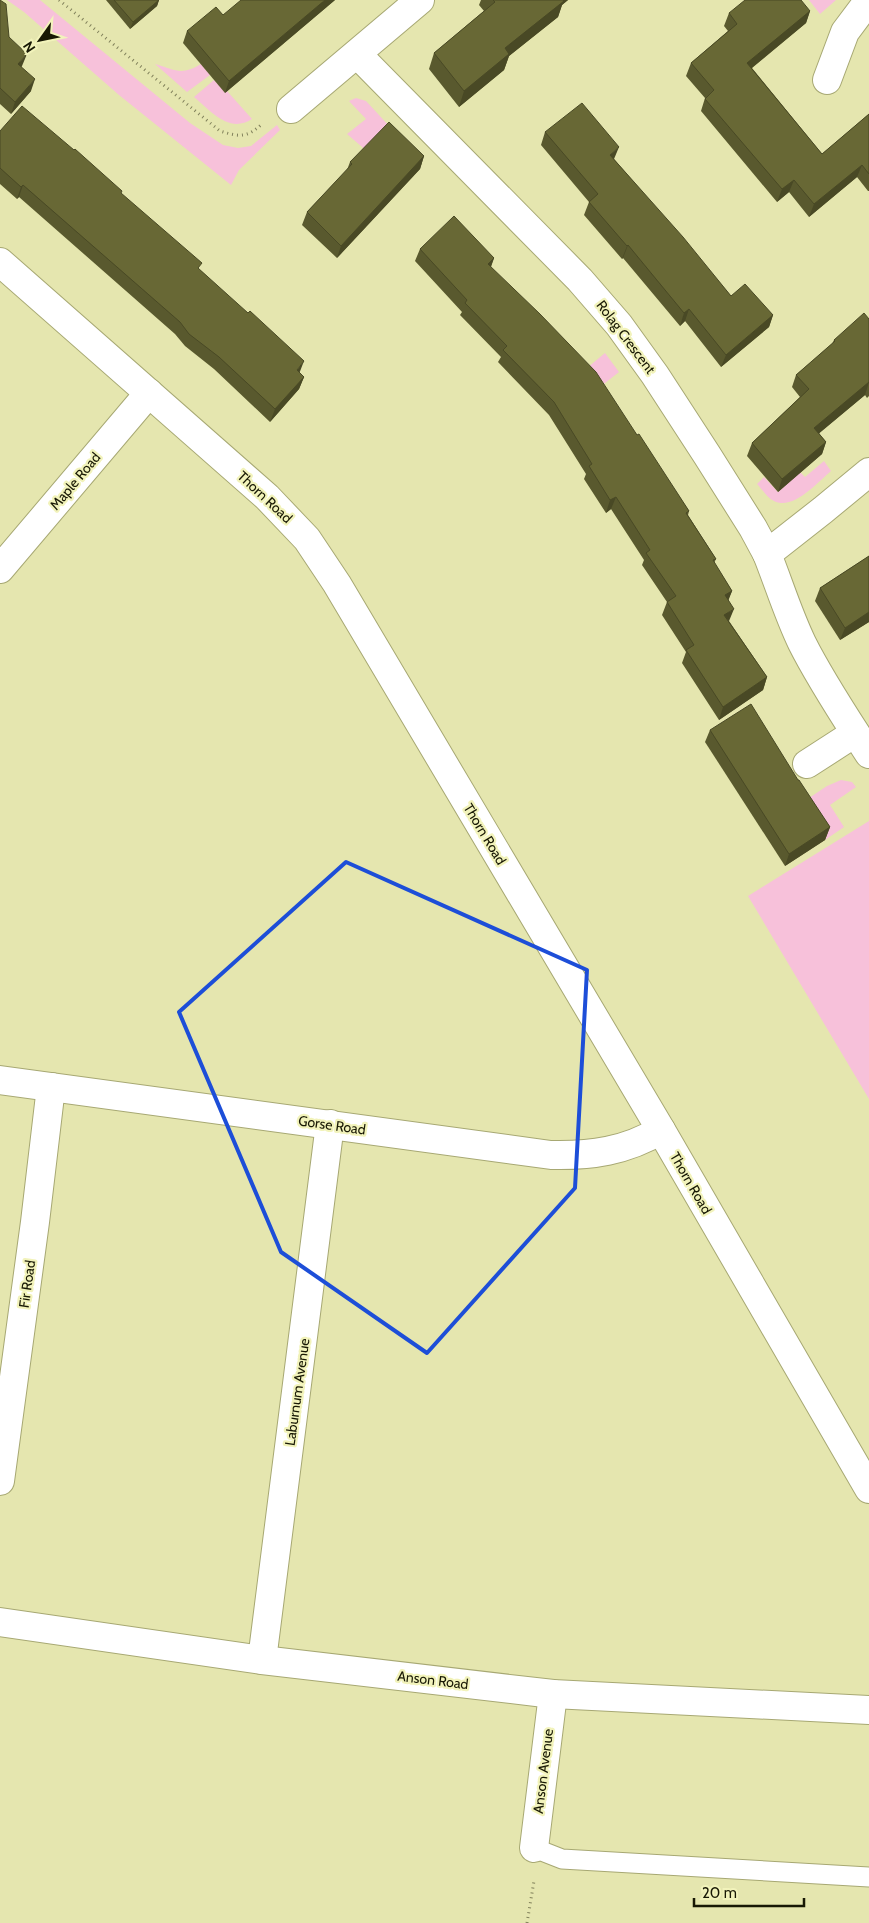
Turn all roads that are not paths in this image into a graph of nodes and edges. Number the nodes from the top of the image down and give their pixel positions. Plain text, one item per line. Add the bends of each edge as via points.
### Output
1 (420, 0) edge
2 (869, 0) edge
3 (358, 54) junction
4 (827, 80) dead end
5 (291, 109) road end
6 (0, 262) edge
7 (149, 393) junction
8 (869, 472) edge
9 (767, 554) junction
10 (0, 569) edge
11 (862, 744) edge
12 (807, 764) dead end
13 (0, 1080) edge
14 (51, 1087) junction
15 (330, 1124) junction
16 (661, 1130) junction
17 (0, 1481) edge
18 (869, 1489) edge
19 (0, 1622) edge
20 (262, 1660) junction
21 (552, 1694) junction
22 (869, 1710) edge
23 (534, 1848) joint
24 (869, 1877) edge

1 - 3 street
2 - 4 street via 845,32
3 - 5 street
3 - 9 street, Rolag Crescent via 580,280 619,325 707,455
6 - 7 street, Thorn Road
7 - 10 street, Maple Road
7 - 16 street, Thorn Road via 294,523 312,546
8 - 9 street
9 - 11 street, Rolag Crescent via 801,642
11 - 12 street
13 - 14 street, Gorse Road
14 - 15 street, Gorse Road
14 - 17 street, Fir Road
15 - 16 street, Gorse Road via 551,1155 601,1153 624,1148
15 - 20 street, Laburnum Avenue
16 - 18 street, Thorn Road
19 - 20 street, Anson Road
20 - 21 street, Anson Road
21 - 22 street, Anson Road
21 - 23 street, Anson Avenue
23 - 24 lane via 562,1859

